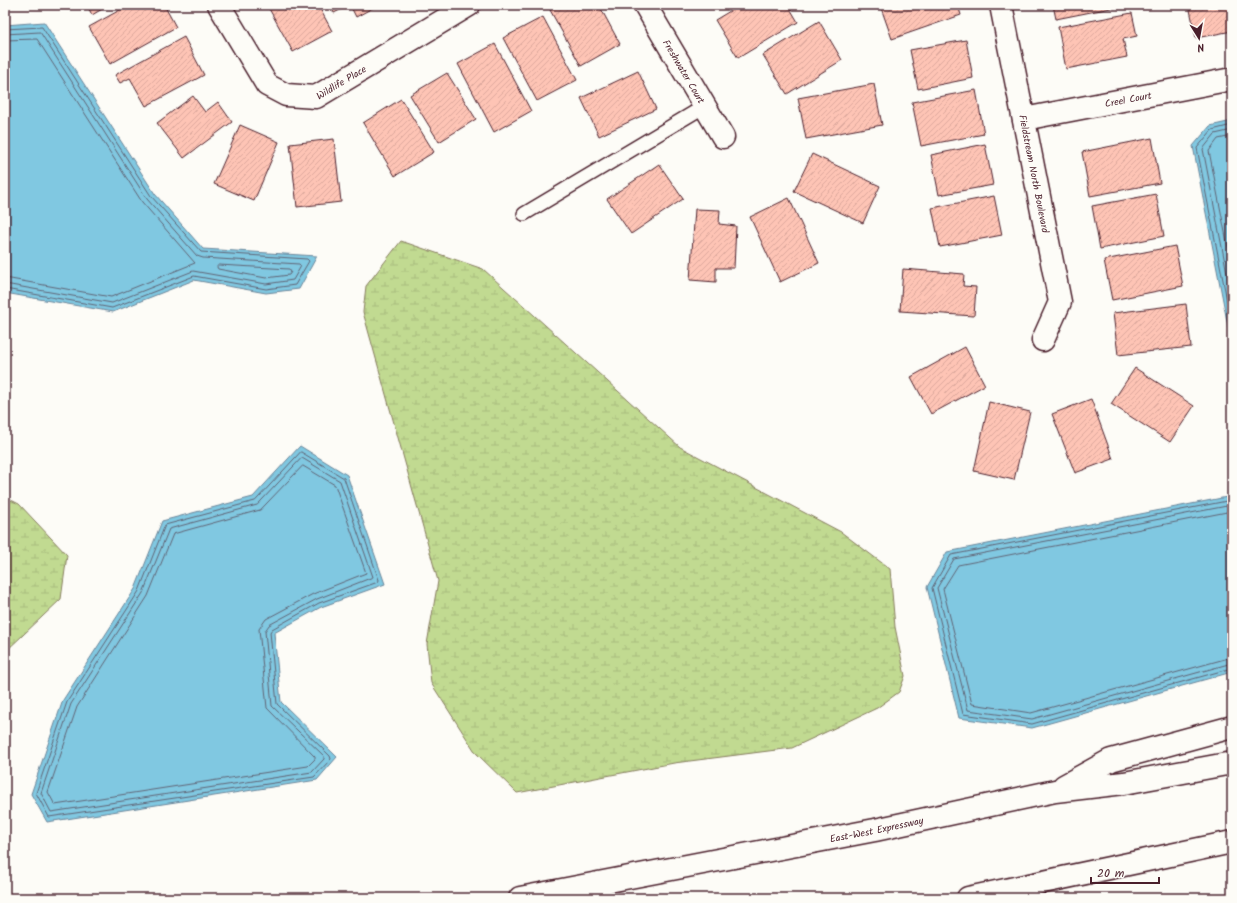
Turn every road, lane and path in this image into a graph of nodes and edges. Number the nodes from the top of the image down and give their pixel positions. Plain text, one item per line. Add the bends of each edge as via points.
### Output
1 (219, 5) edge
2 (469, 5) edge
3 (645, 5) edge
4 (1001, 5) edge
5 (1232, 79) edge
6 (705, 106) junction
7 (1024, 119) junction
8 (724, 137) dead end
9 (524, 214) dead end
10 (1043, 340) dead end
11 (1232, 727) edge
12 (1232, 763) edge
13 (1055, 791) junction
14 (1232, 842) edge
15 (520, 898) edge
16 (968, 898) edge

1 - 2 main road, Wildlife Place via 267,85 286,95 316,97
3 - 6 main road, Freshwater Court
4 - 7 main road, Fieldstream North Boulevard
5 - 7 main road, Creel Court
6 - 8 main road, Freshwater Court
6 - 9 lane
7 - 10 main road, Fieldstream North Boulevard via 1060,302
11 - 13 main road via 1111,760
12 - 13 main road, East-West Expressway via 1124,783
13 - 15 main road, East-West Expressway via 875,830
14 - 16 main road

